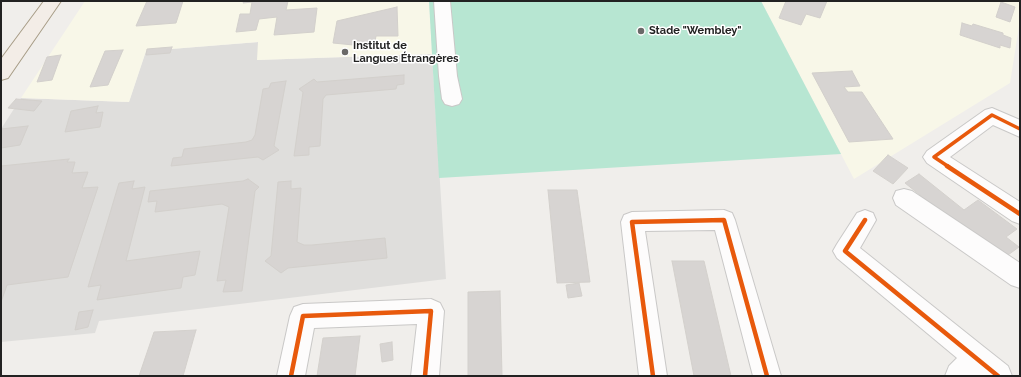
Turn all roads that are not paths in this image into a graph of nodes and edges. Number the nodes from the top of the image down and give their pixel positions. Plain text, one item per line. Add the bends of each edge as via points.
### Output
1 (53, 1) edge
2 (442, 1) edge
3 (1, 73) edge
4 (452, 99) dead end
5 (1020, 129) edge
6 (904, 198) dead end
7 (1020, 214) edge
8 (865, 220) dead end
9 (1020, 277) edge
10 (975, 356) junction
11 (291, 376) edge
12 (425, 376) edge
13 (653, 376) edge
14 (767, 376) edge
15 (959, 376) edge
16 (998, 376) edge

1 - 3 main road
2 - 4 street
5 - 7 street via 992,114 934,157
6 - 9 street
8 - 10 street via 844,251
10 - 15 street
10 - 16 street
11 - 12 street via 303,316 431,311
13 - 14 street via 632,222 724,220

